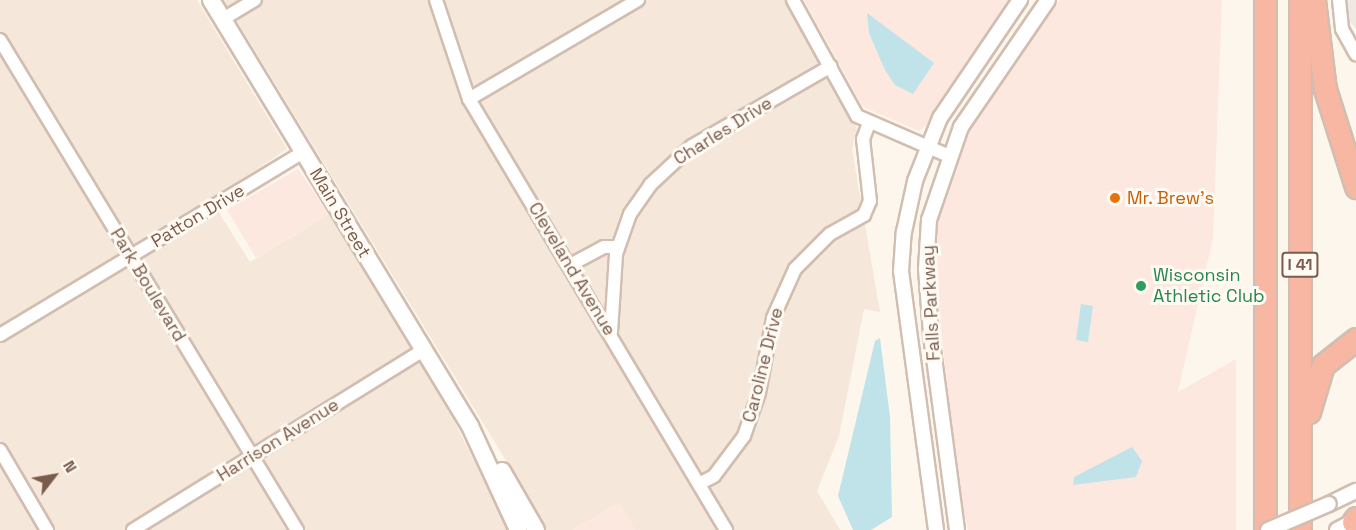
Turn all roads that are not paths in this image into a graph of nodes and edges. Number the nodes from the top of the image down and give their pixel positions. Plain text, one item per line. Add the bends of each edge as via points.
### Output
1 (211, 0) edge
2 (255, 0) edge
3 (436, 0) edge
4 (639, 0) edge
5 (793, 0) edge
6 (1020, 0) edge
7 (1048, 0) edge
8 (1265, 0) edge
9 (1300, 0) edge
10 (1314, 0) edge
11 (1339, 0) edge
12 (222, 19) junction
13 (0, 40) edge
14 (1356, 54) edge
15 (831, 66) junction
16 (469, 99) junction
17 (869, 123) junction
18 (927, 146) junction
19 (303, 152) junction
20 (949, 156) junction
21 (1265, 163) junction
22 (1356, 186) edge
23 (618, 247) junction
24 (131, 256) junction
25 (570, 265) junction
26 (0, 335) edge
27 (612, 336) junction
28 (1356, 339) edge
29 (423, 350) junction
30 (470, 426) junction
31 (0, 450) edge
32 (252, 455) junction
33 (699, 484) junction
34 (1356, 491) edge
35 (48, 530) edge
36 (132, 530) edge
37 (297, 530) edge
38 (518, 530) edge
39 (536, 530) edge
40 (726, 530) edge
41 (936, 530) edge
42 (957, 530) edge
43 (1254, 530) edge
44 (1267, 530) edge
45 (1300, 530) edge
46 (1308, 530) edge

1 - 12 main road, Main Street
2 - 12 street
3 - 16 street, Cleveland Avenue
4 - 16 street
5 - 15 street
6 - 18 street, Falls Parkway via 952,96
7 - 20 street, Falls Parkway via 987,85
8 - 21 highway, I 41
9 - 45 highway, I 41
10 - 22 highway via 1325,90
11 - 14 street via 1342,29
12 - 19 main road, Main Street
13 - 24 street, Park Boulevard
15 - 17 street via 848,104
15 - 23 street, Charles Drive via 673,160 637,203
16 - 25 street, Cleveland Avenue
17 - 18 street
17 - 33 street, Caroline Drive via 863,139 870,201 864,214 830,234 795,269 776,310 759,393 744,436 714,476
18 - 20 street
18 - 41 street, Falls Parkway via 908,210 902,271
19 - 24 street, Patton Drive
19 - 29 main road, Main Street
20 - 42 street, Falls Parkway via 928,220 926,269 935,374
21 - 43 highway via 1255,278
21 - 44 highway, I 41
23 - 25 street via 604,247
23 - 27 street, Charles Drive via 612,275
24 - 26 street, Patton Drive
24 - 32 street, Park Boulevard
25 - 27 street, Cleveland Avenue
27 - 33 street, Cleveland Avenue
28 - 46 highway via 1323,365 1311,397
29 - 30 main road, Main Street
29 - 32 street, Harrison Avenue
30 - 38 main road, Main Street
30 - 39 main road, Main Street via 496,460
31 - 35 street
32 - 36 street, Harrison Avenue
32 - 37 street, Park Boulevard
33 - 40 street, Cleveland Avenue
34 - 44 street, bridge

